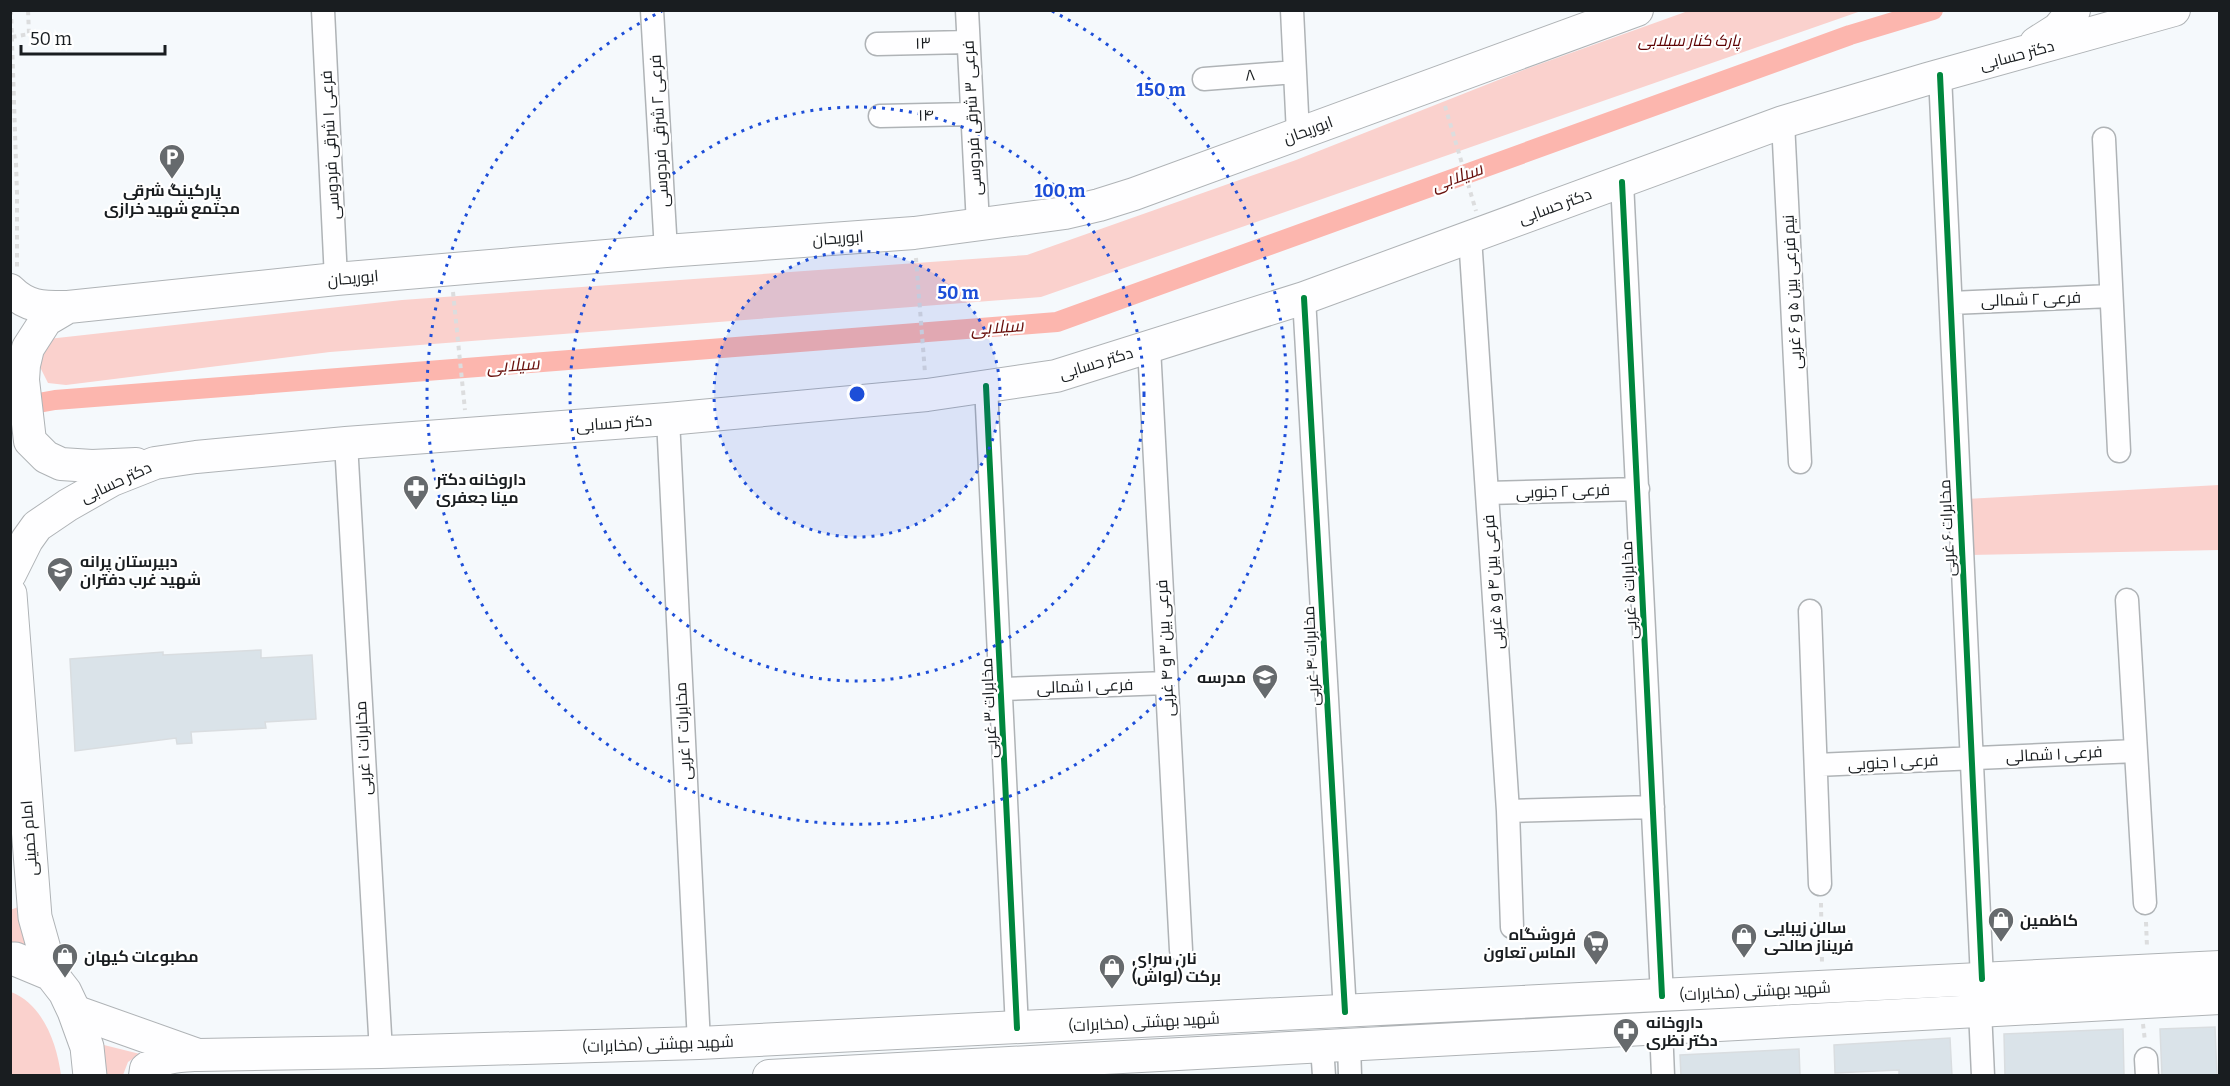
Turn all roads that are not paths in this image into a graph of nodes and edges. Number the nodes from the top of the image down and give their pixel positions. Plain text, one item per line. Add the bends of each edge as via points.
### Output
1 (323, 10) edge
2 (652, 10) edge
3 (967, 10) edge
4 (1292, 10) edge
5 (2074, 10) edge
6 (2175, 10) edge
7 (1621, 13) edge
8 (968, 42) junction
9 (877, 44) dead end
10 (2018, 55) junction
11 (1295, 72) junction
12 (1940, 75) junction
13 (1204, 78) dead end
14 (972, 114) junction
15 (880, 116) dead end
16 (1783, 122) junction
17 (1298, 134) junction
18 (2104, 139) dead end
19 (1622, 182) junction
20 (978, 225) junction
21 (1476, 234) junction
22 (666, 251) junction
23 (336, 279) junction
24 (14, 282) edge
25 (2111, 296) junction
26 (1304, 298) junction
27 (1951, 303) junction
28 (68, 307) junction
29 (1149, 347) junction
30 (986, 386) junction
31 (668, 418) junction
32 (346, 443) junction
33 (2119, 452) dead end
34 (1800, 462) dead end
35 (155, 463) junction
36 (1638, 489) junction
37 (1487, 493) junction
38 (10, 574) edge
39 (10, 594) edge
40 (2127, 600) dead end
41 (1810, 611) dead end
42 (1167, 683) junction
43 (1002, 689) junction
44 (2136, 751) junction
45 (1971, 758) junction
46 (1816, 765) junction
47 (1653, 807) junction
48 (1508, 811) junction
49 (32, 870) junction
50 (1820, 884) road end
51 (10, 898) edge
52 (2145, 903) road end
53 (1512, 927) dead end
54 (1181, 950) dead end
55 (10, 959) edge
56 (2220, 967) edge
57 (51, 974) junction
58 (1982, 980) junction
59 (2220, 998) edge
60 (1786, 1005) junction
61 (1980, 1010) junction
62 (74, 1011) junction
63 (1345, 1012) junction
64 (1661, 1012) junction
65 (1017, 1028) junction
66 (699, 1043) junction
67 (381, 1052) junction
68 (198, 1055) junction
69 (1332, 1055) edge
70 (1021, 1068) edge
71 (90, 1076) edge
72 (145, 1076) edge
73 (769, 1076) edge
74 (1350, 1076) edge
75 (1664, 1076) edge
76 (1983, 1076) edge

1 - 23 street, فرعی ۱ شرقی فردوسی
2 - 22 street, فرعی ۲ شرقی فردوسی
3 - 8 street, فرعی ۳ شرقی فردوسی
4 - 11 street
5 - 10 main road via 2058,29
6 - 10 main road, دکتر حسابی
7 - 17 main road, ابوریحان
8 - 9 street, ۱۳
8 - 14 street, فرعی ۳ شرقی فردوسی
10 - 12 main road, دکتر حسابی
11 - 13 street, ۸
11 - 17 street
12 - 16 main road, دکتر حسابی
12 - 27 street, مخابرات ۶ غربی
14 - 15 street, ۱۴
14 - 20 street, فرعی ۳ شرقی فردوسی
16 - 19 main road, دکتر حسابی
16 - 34 street, نیم فرعی بین ۵ و ۶ غربی
17 - 20 main road, ابوریحان via 1099,205
18 - 25 street
19 - 21 main road, دکتر حسابی
19 - 36 street, مخابرات ۵ غربی
20 - 22 main road, ابوریحان
21 - 26 main road, دکتر حسابی
21 - 37 street, فرعی بین ۴ و ۵ غربی
22 - 23 main road, ابوریحان
23 - 28 main road, ابوریحان
24 - 28 main road, ابوریحان via 18,298 39,307
25 - 27 street, فرعی ۲ شمالی
25 - 33 street
26 - 29 main road, دکتر حسابی
26 - 63 street, مخابرات ۴ غربی
27 - 45 street, مخابرات ۶ غربی
28 - 35 main road via 46,320 28,348 23,380 30,441 46,458 61,464
29 - 30 main road, دکتر حسابی via 1056,376
29 - 42 street, فرعی بین ۳ و ۴ غربی
30 - 31 main road, دکتر حسابی via 927,395
30 - 43 street, مخابرات ۳ غربی
31 - 32 main road, دکتر حسابی
31 - 66 street, مخابرات ۲ غربی
32 - 35 main road, دکتر حسابی
32 - 67 street, مخابرات ۱ غربی
35 - 38 main road, دکتر حسابی via 112,480 37,526
36 - 37 street, فرعی ۲ جنوبی
36 - 47 street, مخابرات ۵ غربی
37 - 48 street, فرعی بین ۴ و ۵ غربی
39 - 49 main road, امام خمینی
40 - 44 street
41 - 46 street
42 - 43 street, فرعی ۱ شمالی
42 - 54 street, فرعی بین ۳ و ۴ غربی
43 - 65 street, مخابرات ۳ غربی
44 - 45 street, فرعی ۱ شمالی
44 - 52 street
45 - 46 street, فرعی ۱ جنوبی
45 - 58 street, مخابرات ۶ غربی
46 - 50 street
47 - 48 street
47 - 64 street, مخابرات ۵ غربی
48 - 53 street, فرعی بین ۴ و ۵ غربی
49 - 51 main road
49 - 57 main road, امام خمینی via 35,917
55 - 57 main road
56 - 58 main road, شهید بهشتی (مخابرات)
57 - 62 main road
58 - 60 main road, شهید بهشتی (مخابرات) via 1823,988
59 - 61 main road, شهید بهشتی (مخابرات)
60 - 61 main road, شهید بهشتی (مخابرات)
60 - 64 main road, شهید بهشتی (مخابرات)
61 - 76 street
62 - 68 main road, شهید بهشتی (مخابرات)
62 - 71 main road via 87,1047
63 - 64 main road, شهید بهشتی (مخابرات)
63 - 65 main road, شهید بهشتی (مخابرات)
64 - 69 main road, شهید بهشتی (مخابرات)
64 - 75 street, مخابرات ۵ غربی
65 - 66 main road, شهید بهشتی (مخابرات)
66 - 67 main road, شهید بهشتی (مخابرات)
67 - 68 main road, شهید بهشتی (مخابرات)
68 - 72 main road via 157,1060 146,1069
69 - 70 main road, شهید بهشتی (مخابرات)
69 - 74 street
70 - 73 main road, شهید بهشتی (مخابرات)

